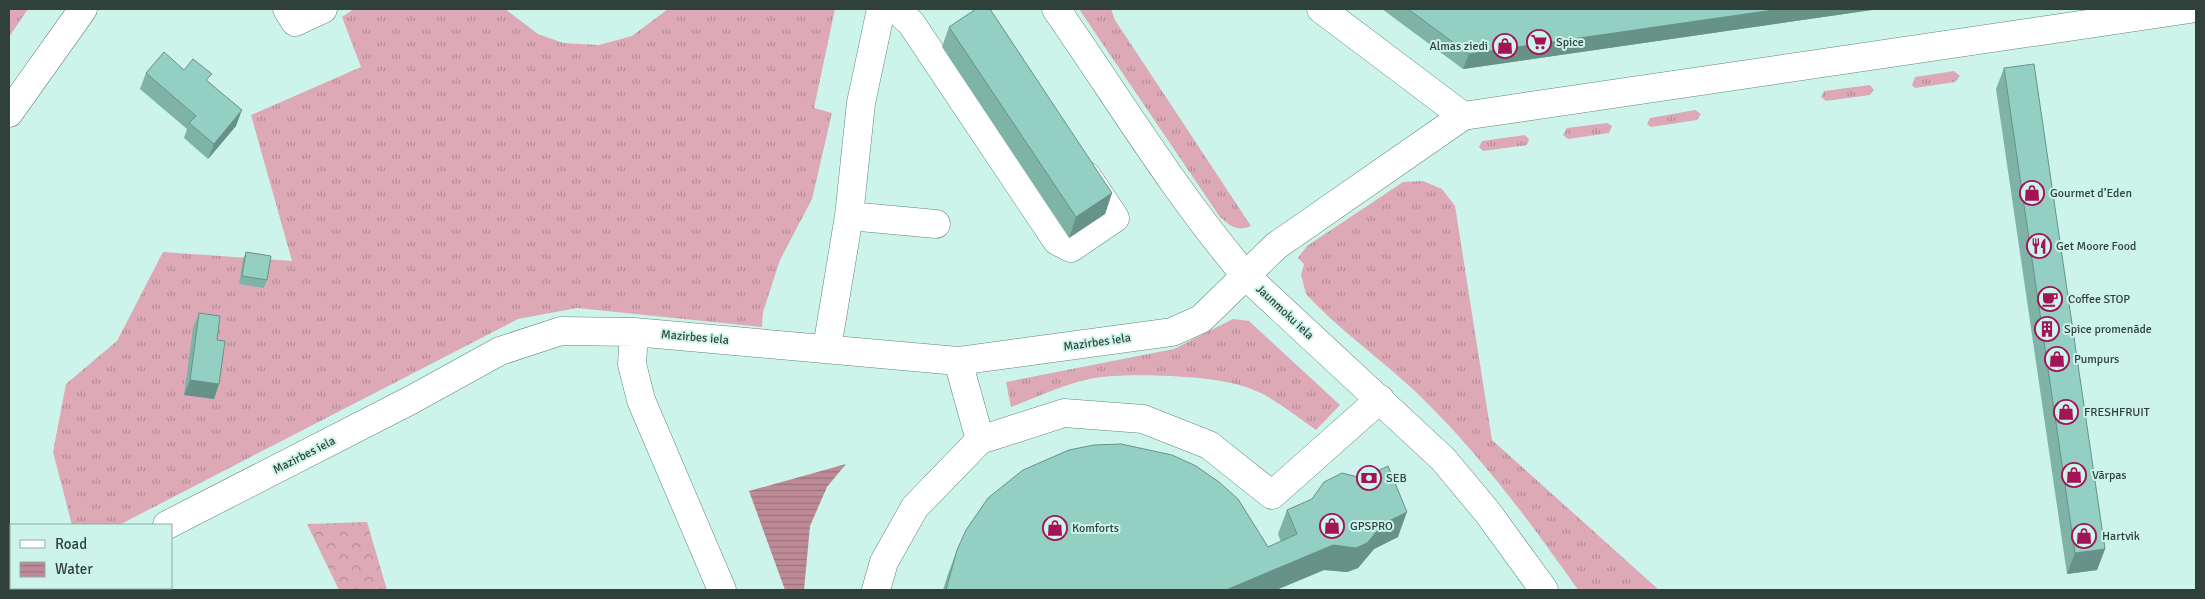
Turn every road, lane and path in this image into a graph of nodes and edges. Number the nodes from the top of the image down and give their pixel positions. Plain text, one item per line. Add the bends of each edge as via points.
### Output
1 (83, 9) edge
2 (287, 9) edge
3 (322, 9) edge
4 (881, 9) edge
5 (1056, 9) edge
6 (1321, 9) edge
7 (2190, 9) edge
8 (912, 14) edge
9 (9, 113) edge
10 (1463, 116) junction
11 (1072, 154) edge
12 (849, 216) junction
13 (936, 224) dead end
14 (1246, 276) junction
15 (634, 332) junction
16 (826, 348) junction
17 (958, 361) junction
18 (1380, 399) junction
19 (980, 440) junction
20 (169, 524) edge
21 (722, 590) edge
22 (876, 590) edge
23 (1544, 590) edge

1 - 9 main road
2 - 3 main road via 295,22
4 - 12 main road via 861,103
5 - 14 main road, Jaunmoku iela via 1197,215
6 - 10 main road
7 - 10 main road
8 - 11 main road via 1057,241 1071,248 1115,218
10 - 14 main road, Mazirbes iela via 1276,246
12 - 13 main road
12 - 16 main road
14 - 17 main road, Mazirbes iela via 1201,319 1172,332
14 - 18 main road, Jaunmoku iela
15 - 16 main road, Mazirbes iela
15 - 20 main road, Mazirbes iela via 561,331 500,351
15 - 21 main road via 632,364 641,400
16 - 17 main road, Mazirbes iela
17 - 19 main road
18 - 19 main road via 1272,494 1209,445 1143,419 1064,413
18 - 23 main road, Jaunmoku iela via 1443,459 1488,513
19 - 22 main road via 915,507 884,562

